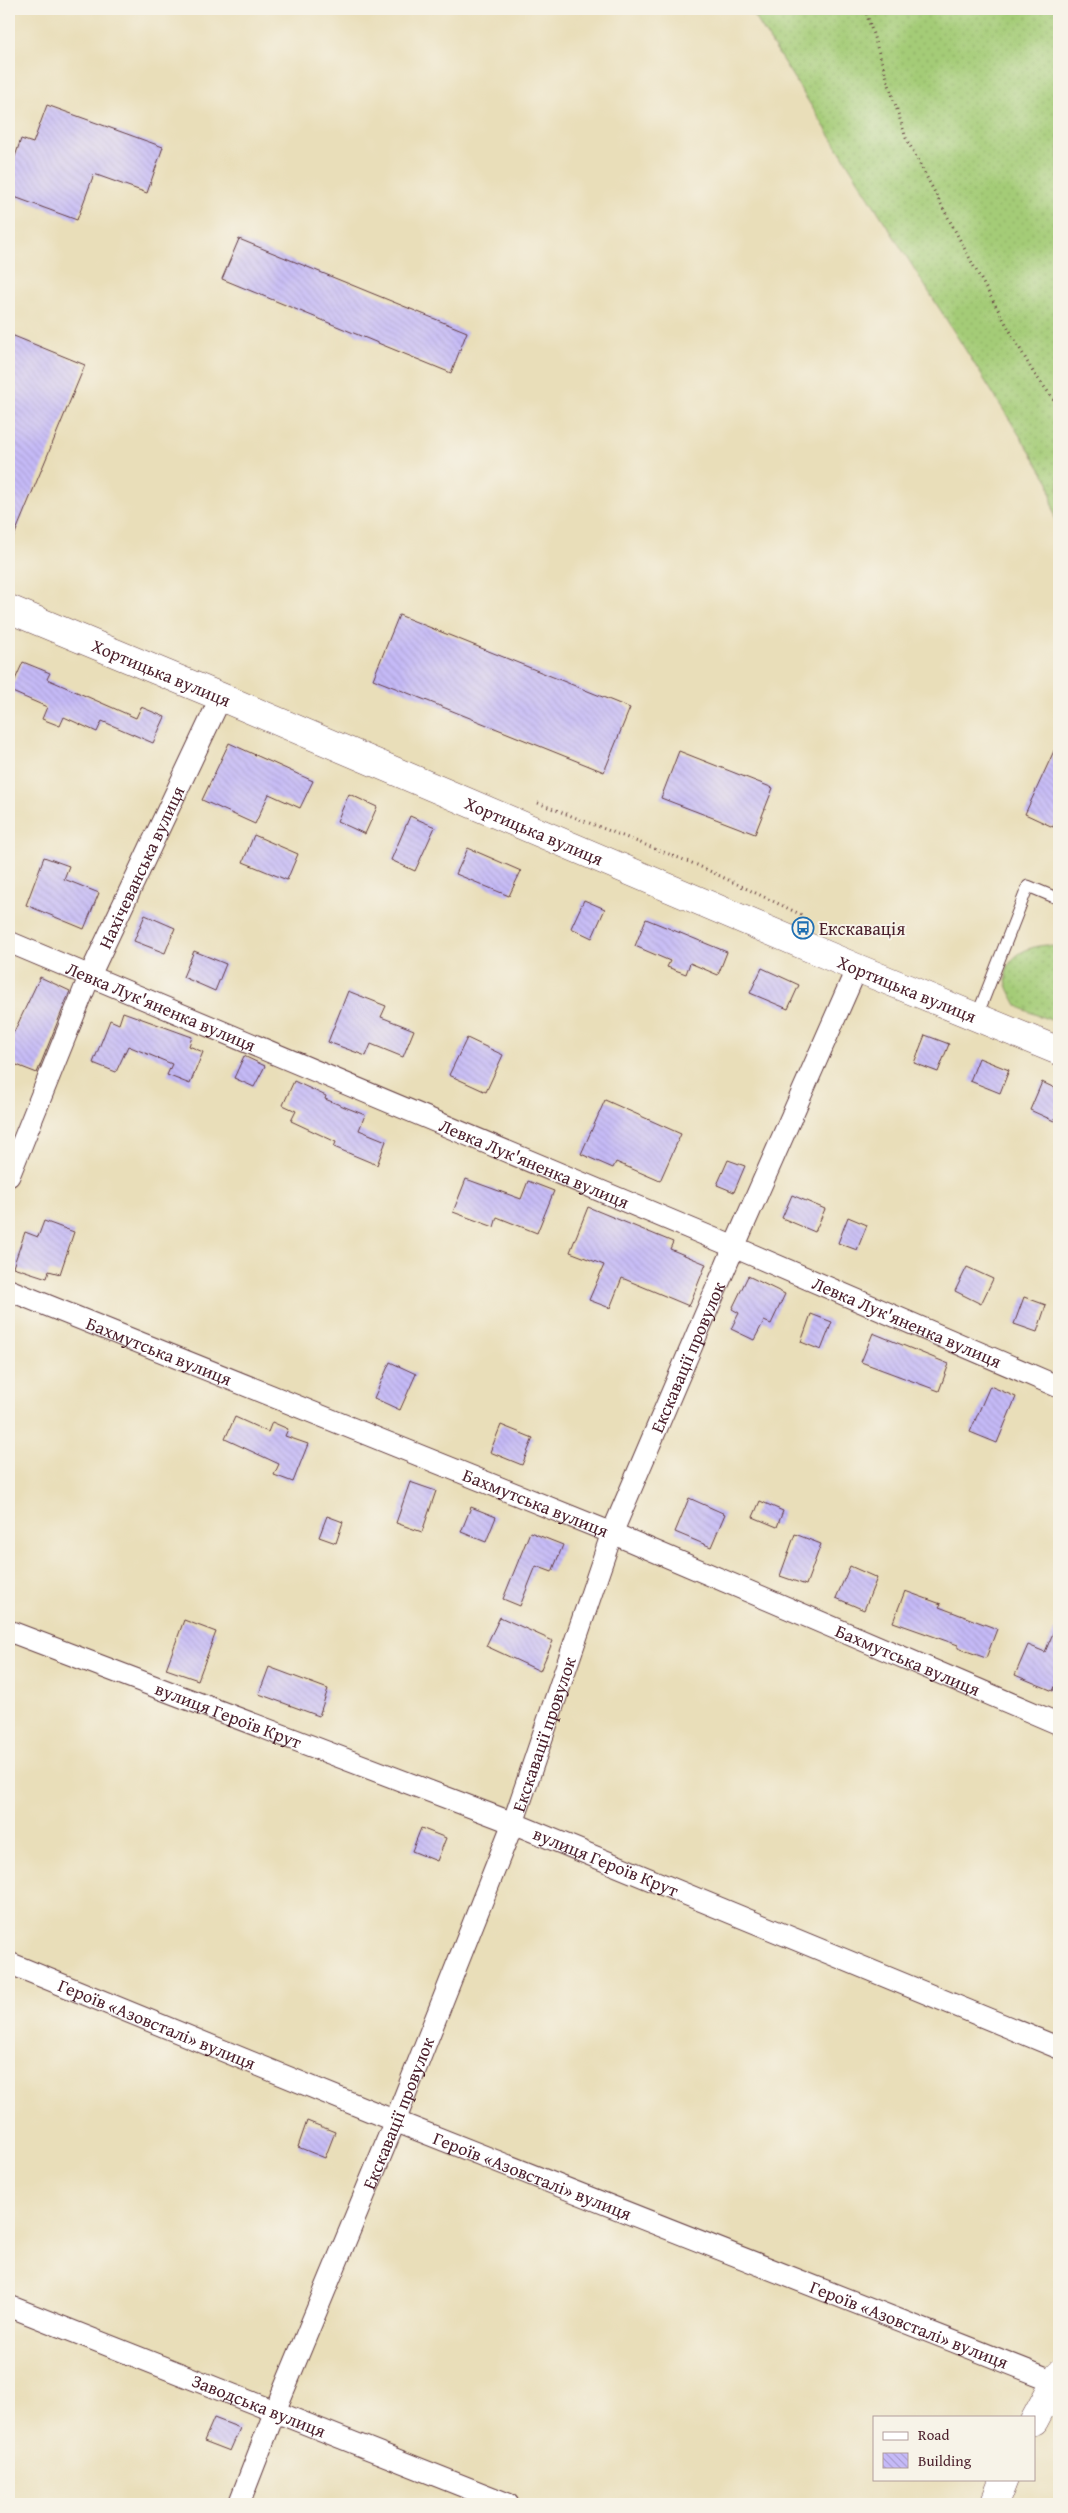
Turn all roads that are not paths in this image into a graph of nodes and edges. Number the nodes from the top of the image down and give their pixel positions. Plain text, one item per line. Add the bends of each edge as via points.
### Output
1 (9, 609) edge
2 (221, 697) junction
3 (1059, 899) edge
4 (9, 942) edge
5 (857, 968) junction
6 (90, 976) junction
7 (977, 1016) junction
8 (1059, 1051) edge
9 (9, 1176) edge
10 (734, 1247) junction
11 (9, 1290) edge
12 (1059, 1387) edge
13 (612, 1533) junction
14 (9, 1631) edge
15 (1059, 1724) edge
16 (513, 1823) junction
17 (9, 1964) edge
18 (1059, 2048) edge
19 (395, 2121) junction
20 (9, 2306) edge
21 (1058, 2380) edge
22 (274, 2411) junction
23 (1036, 2418) edge
24 (1004, 2480) edge
25 (239, 2504) edge
26 (508, 2504) edge
27 (994, 2504) edge

1 - 2 street, Хортицька вулиця
2 - 5 street, Хортицька вулиця
2 - 6 street, Нахічеванська вулиця
3 - 7 lane via 1028,886
4 - 6 street, Левка Лук'яненка вулиця
5 - 7 street, Хортицька вулиця
5 - 10 street, Екскавації провулок
6 - 9 street, Нахічеванська вулиця
6 - 10 street, Левка Лук'яненка вулиця
7 - 8 street, Хортицька вулиця
10 - 12 street, Левка Лук'яненка вулиця
10 - 13 street, Екскавації провулок
11 - 13 street, Бахмутська вулиця
13 - 15 street, Бахмутська вулиця
13 - 16 street, Екскавації провулок
14 - 16 street, вулиця Героїв Крут
16 - 18 street, вулиця Героїв Крут
16 - 19 street, Екскавації провулок
17 - 19 street, Героїв «Азовсталі» вулиця
19 - 21 street, Героїв «Азовсталі» вулиця
19 - 22 street, Екскавації провулок
20 - 22 street, Заводська вулиця
21 - 23 street
22 - 25 street, Екскавації провулок
22 - 26 street, Заводська вулиця
24 - 27 street

